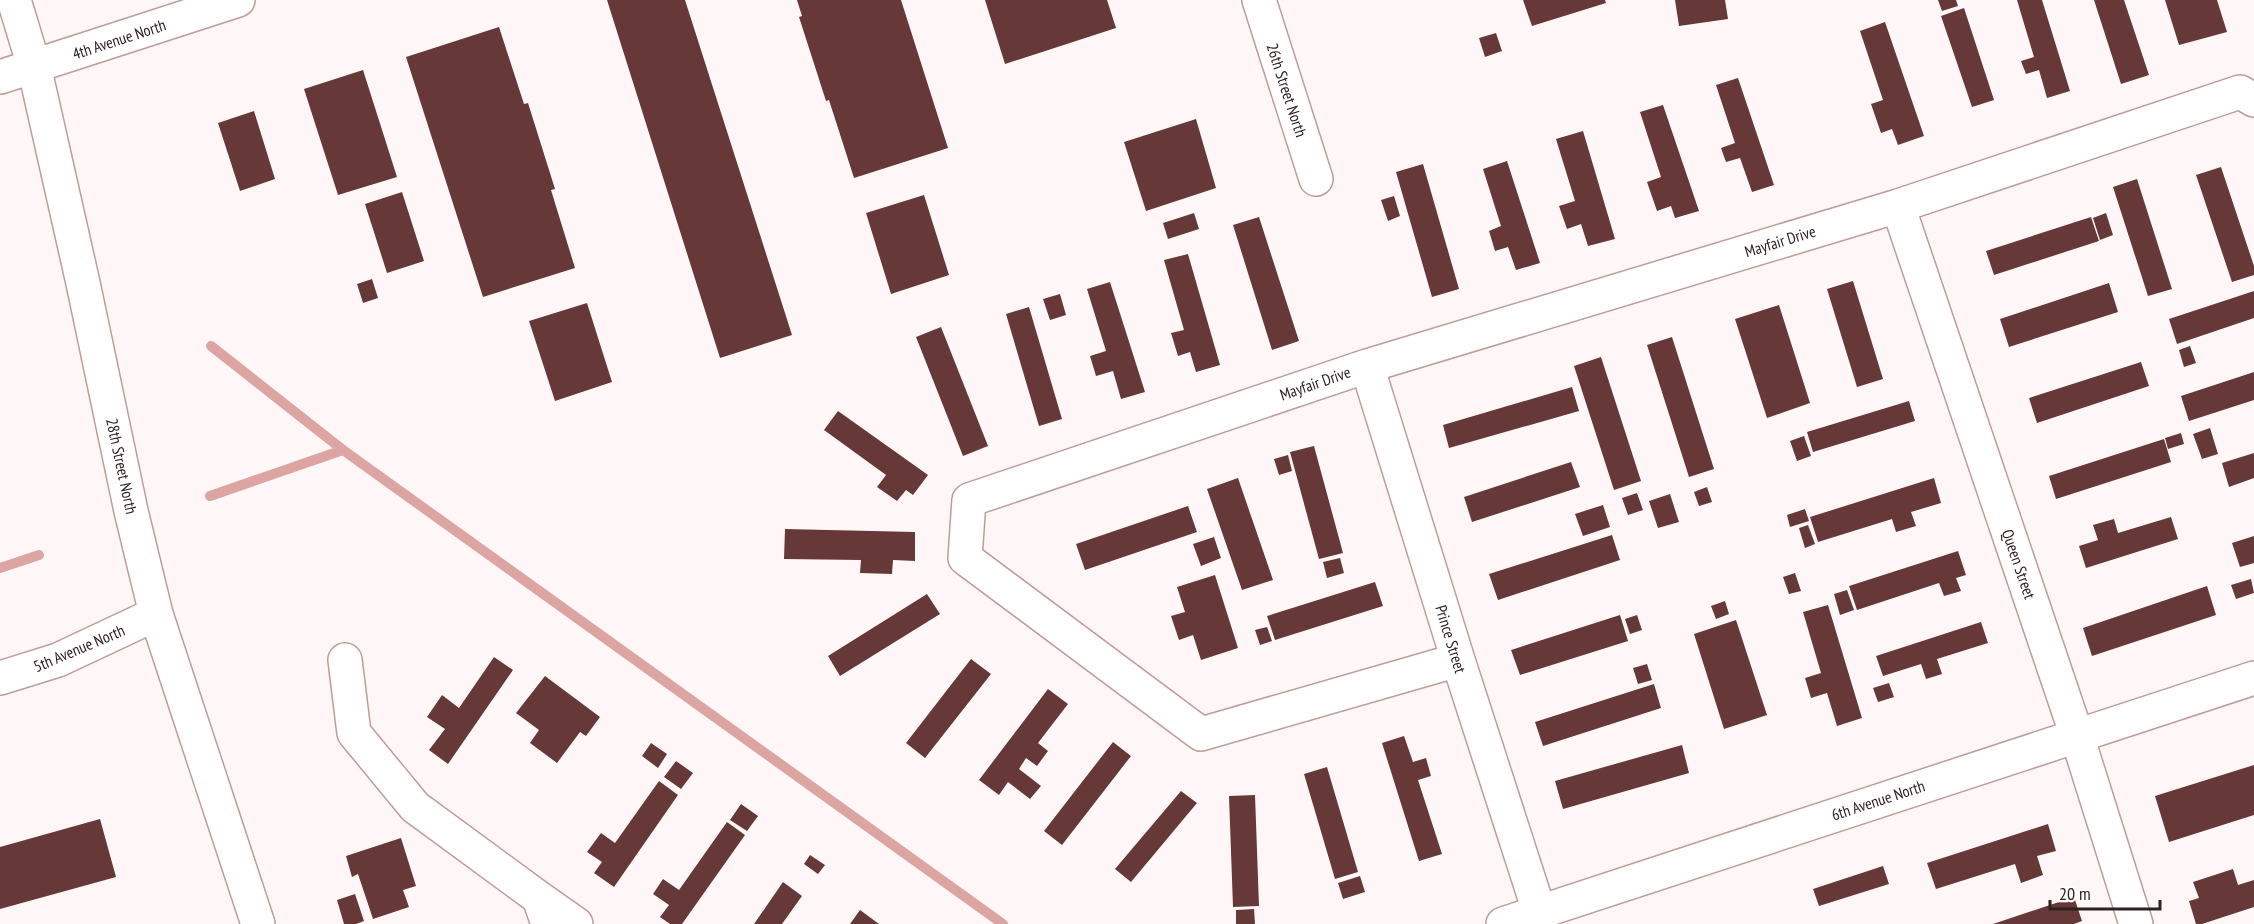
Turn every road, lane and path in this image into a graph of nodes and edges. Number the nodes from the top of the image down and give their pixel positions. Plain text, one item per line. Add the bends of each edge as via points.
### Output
1 (14, 0) edge
2 (238, 0) edge
3 (1259, 0) edge
4 (34, 66) junction
5 (0, 77) edge
6 (2254, 100) edge
7 (1316, 179) dead end
8 (1898, 206) junction
9 (1367, 366) junction
10 (156, 614) junction
11 (345, 660) dead end
12 (1458, 660) junction
13 (0, 678) edge
14 (2254, 678) edge
15 (2077, 736) junction
16 (543, 911) edge
17 (1539, 911) junction
18 (258, 924) edge
19 (576, 924) edge
20 (1503, 924) edge
21 (2136, 924) edge

1 - 4 street, 28th Street North
2 - 4 street, 4th Avenue North
3 - 7 street, 26th Street North
4 - 5 street, 4th Avenue North
4 - 10 street, 28th Street North
6 - 8 street, Mayfair Drive via 2240,92
8 - 9 street, Mayfair Drive
8 - 15 street, Queen Street
9 - 12 street, Prince Street
9 - 12 street, Mayfair Drive via 969,500 965,558 1201,734
10 - 13 street, 5th Avenue North via 58,660
10 - 18 street, 28th Street North
11 - 16 street via 354,733 415,807
12 - 17 street, Prince Street
14 - 15 street, 6th Avenue North
15 - 17 street, 6th Avenue North
15 - 21 street, Queen Street
16 - 19 street
17 - 20 street, 6th Avenue North

